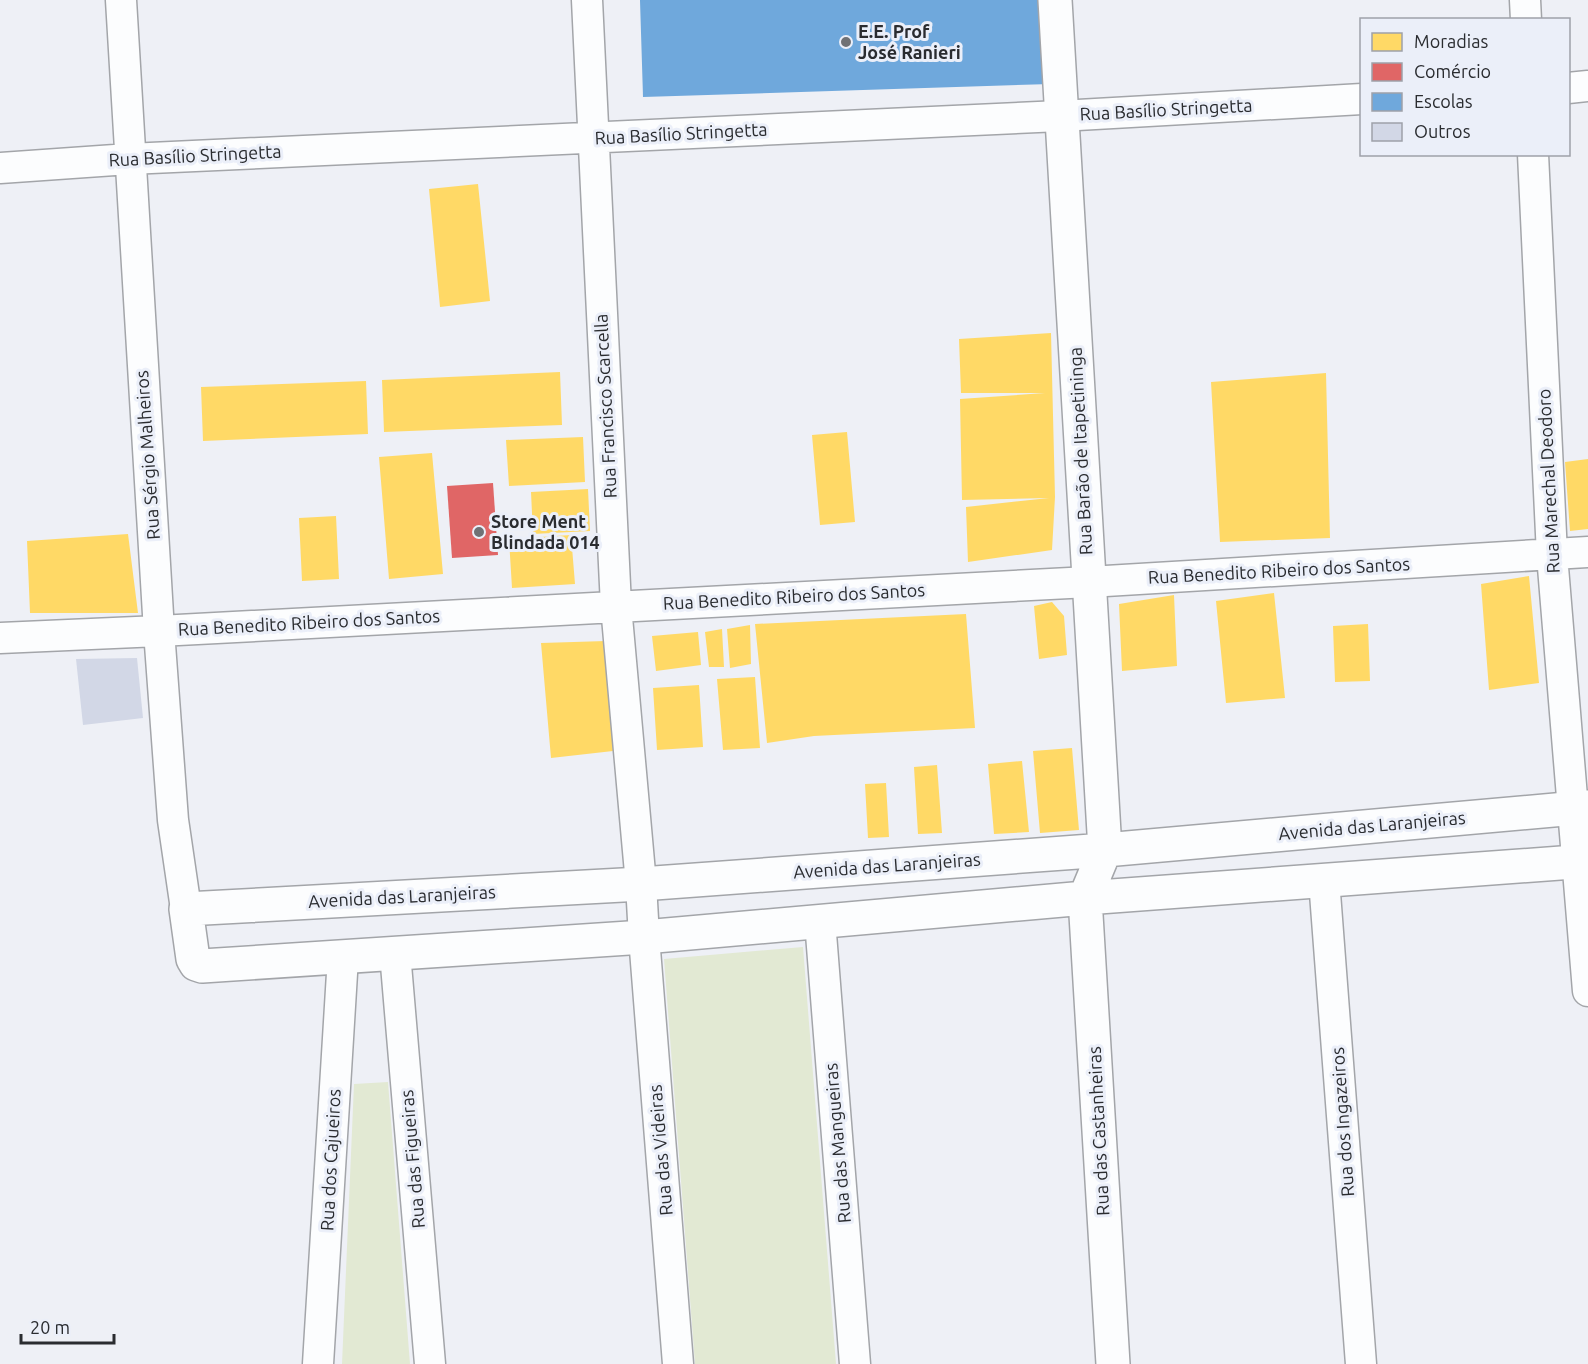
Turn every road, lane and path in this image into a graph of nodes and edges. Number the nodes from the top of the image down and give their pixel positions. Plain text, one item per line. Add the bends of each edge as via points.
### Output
1 (121, 0) edge
2 (587, 0) edge
3 (1055, 0) edge
4 (1525, 0) edge
5 (1526, 18) edge
6 (1588, 86) edge
7 (1570, 88) edge
8 (1360, 99) edge
9 (1060, 116) junction
10 (593, 138) junction
11 (1533, 156) edge
12 (129, 159) junction
13 (0, 168) edge
14 (1588, 552) edge
15 (1552, 555) junction
16 (1089, 582) junction
17 (616, 606) junction
18 (159, 631) junction
19 (0, 638) edge
20 (1581, 807) edge
21 (1105, 850) junction
22 (1583, 861) edge
23 (1324, 880) junction
24 (641, 884) junction
25 (1085, 898) junction
26 (186, 909) junction
27 (820, 921) junction
28 (644, 937) junction
29 (395, 953) junction
30 (343, 957) junction
31 (1588, 991) edge
32 (318, 1364) edge
33 (430, 1364) edge
34 (678, 1364) edge
35 (855, 1364) edge
36 (1113, 1364) edge
37 (1361, 1364) edge

1 - 12 street, Rua Sérgio Malheiros
2 - 10 street, Rua Francisco Scarcella
3 - 9 street, Rua Barão de Itapetininga
4 - 5 street
6 - 7 street
8 - 9 street, Rua Basílio Stringetta
9 - 10 street, Rua Basílio Stringetta
9 - 16 street, Rua Barão de Itapetininga
10 - 12 street, Rua Basílio Stringetta
10 - 17 street, Rua Francisco Scarcella
11 - 15 street, Rua Marechal Deodoro
12 - 13 street, Rua Basílio Stringetta
12 - 18 street, Rua Sérgio Malheiros
14 - 15 street, Rua Benedito Ribeiro dos Santos
15 - 16 street, Rua Benedito Ribeiro dos Santos
15 - 20 street, Rua Marechal Deodoro
16 - 17 street, Rua Benedito Ribeiro dos Santos
16 - 21 street, Rua Barão de Itapetininga
17 - 18 street, Rua Benedito Ribeiro dos Santos
17 - 24 street, Rua Francisco Scarcella
18 - 19 street, Rua Benedito Ribeiro dos Santos
18 - 26 street, Rua Sérgio Malheiros via 173,820
20 - 21 street, Avenida das Laranjeiras
20 - 22 street, Rua Marechal Deodoro
21 - 24 street, Avenida das Laranjeiras
21 - 25 street, Rua Barão de Itapetininga
22 - 23 street
22 - 31 street, Rua Marechal Deodoro
23 - 25 street
23 - 37 street, Rua dos Ingazeiros
24 - 26 street, Avenida das Laranjeiras
24 - 28 street, Rua das Videiras
25 - 27 street
25 - 36 street, Rua das Castanheiras
26 - 30 street via 193,959 202,966
27 - 28 street
27 - 35 street, Rua das Mangueiras
28 - 29 street
28 - 34 street, Rua das Videiras
29 - 30 street
29 - 33 street, Rua das Figueiras
30 - 32 street, Rua dos Cajueiros

